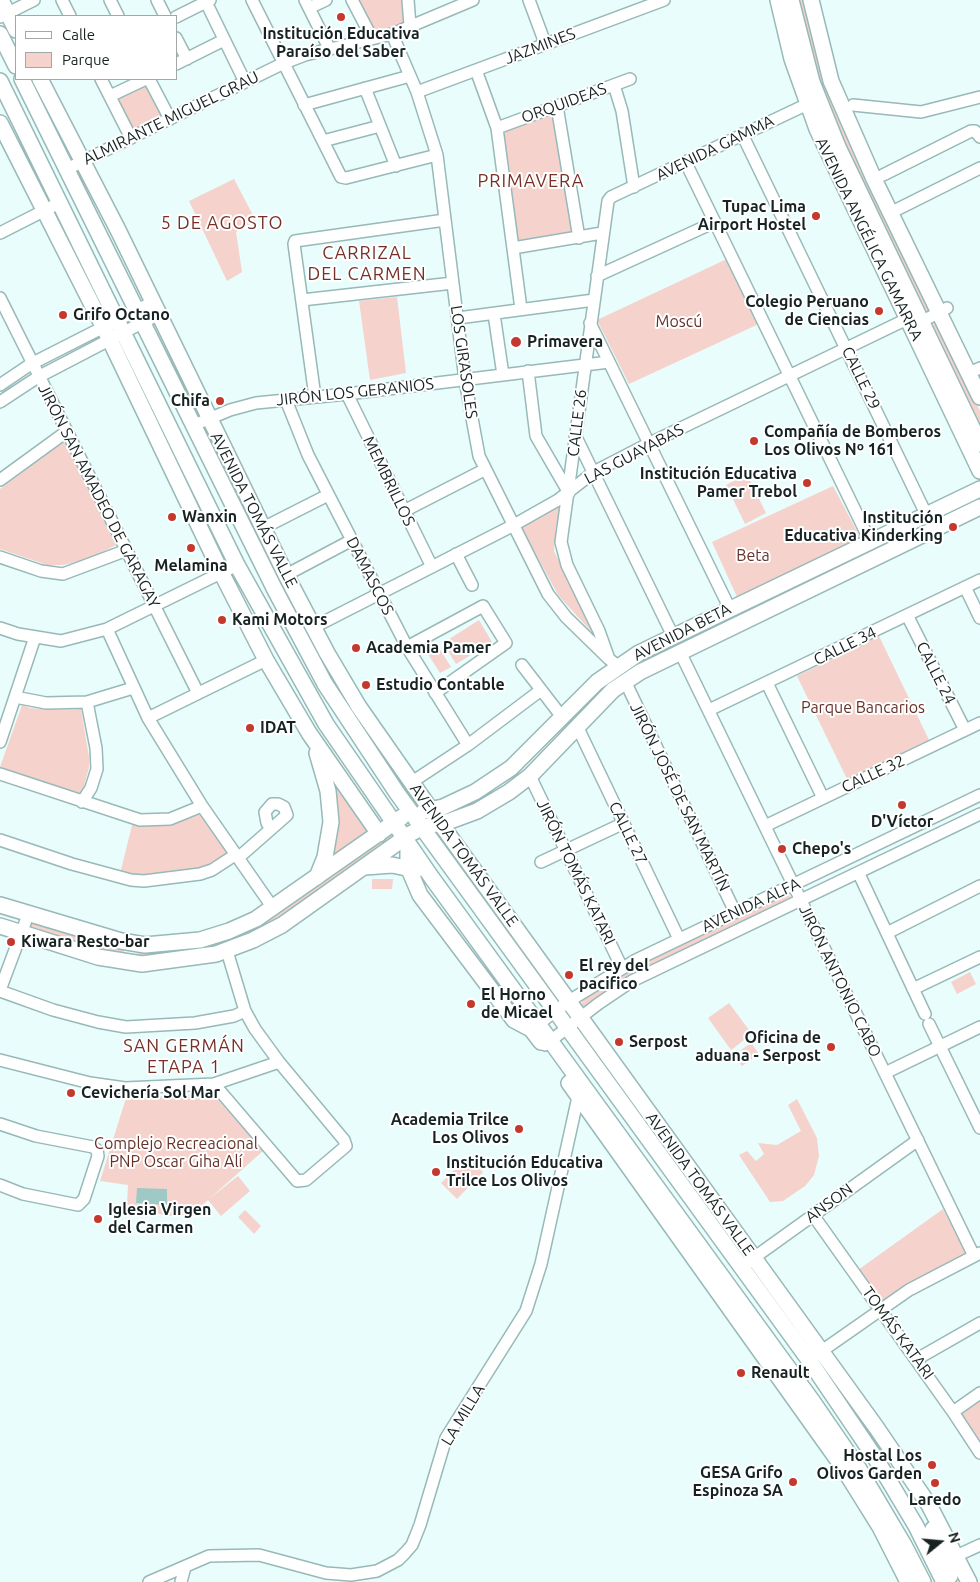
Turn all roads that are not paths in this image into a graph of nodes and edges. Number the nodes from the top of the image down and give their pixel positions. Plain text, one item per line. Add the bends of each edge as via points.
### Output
1 (34, 0) edge
2 (62, 0) edge
3 (110, 0) edge
4 (157, 0) edge
5 (252, 0) edge
6 (326, 0) edge
7 (352, 0) edge
8 (408, 0) edge
9 (473, 0) edge
10 (529, 0) edge
11 (664, 0) edge
12 (778, 0) edge
13 (791, 0) edge
14 (811, 0) edge
15 (207, 1) edge
16 (460, 2) edge
17 (307, 4) edge
18 (3, 10) edge
19 (70, 15) edge
20 (118, 15) edge
21 (164, 15) edge
22 (178, 16) edge
23 (410, 25) junction
24 (15, 28) edge
25 (0, 34) edge
26 (392, 34) junction
27 (372, 38) junction
28 (224, 40) junction
29 (545, 43) junction
30 (178, 47) edge
31 (329, 48) junction
32 (181, 61) edge
33 (284, 62) junction
34 (15, 64) edge
35 (476, 70) junction
36 (410, 76) junction
37 (630, 78) dead end
38 (22, 80) edge
39 (44, 80) edge
40 (102, 80) edge
41 (146, 80) edge
42 (149, 80) edge
43 (0, 81) edge
44 (245, 82) junction
45 (831, 82) junction
46 (614, 85) junction
47 (365, 88) junction
48 (417, 92) junction
49 (110, 96) junction
50 (980, 97) edge
51 (812, 101) junction
52 (304, 105) junction
53 (853, 105) junction
54 (557, 106) junction
55 (170, 119) junction
56 (0, 123) edge
57 (380, 126) junction
58 (497, 128) junction
59 (742, 134) junction
60 (980, 137) edge
61 (131, 138) junction
62 (323, 141) junction
63 (437, 155) junction
64 (82, 162) junction
65 (686, 163) junction
66 (396, 166) junction
67 (980, 168) edge
68 (67, 169) junction
69 (883, 175) junction
70 (634, 187) junction
71 (611, 197) joint
72 (59, 203) junction
73 (44, 210) junction
74 (895, 210) junction
75 (445, 220) junction
76 (715, 222) junction
77 (118, 230) junction
78 (0, 232) edge
79 (602, 233) junction
80 (579, 238) junction
81 (102, 239) junction
82 (513, 248) junction
83 (86, 257) junction
84 (598, 276) junction
85 (81, 283) junction
86 (453, 284) junction
87 (302, 300) junction
88 (594, 300) junction
89 (1, 302) edge
90 (156, 308) junction
91 (521, 309) junction
92 (943, 310) junction
93 (494, 314) junction
94 (140, 316) junction
95 (458, 318) junction
96 (914, 320) junction
97 (590, 323) junction
98 (121, 325) junction
99 (106, 332) junction
100 (846, 348) junction
101 (609, 362) junction
102 (31, 364) junction
103 (584, 365) junction
104 (528, 371) junction
105 (976, 371) edge
106 (503, 375) junction
107 (790, 376) junction
108 (38, 377) junction
109 (466, 380) junction
110 (0, 385) edge
111 (347, 394) junction
112 (315, 397) junction
113 (980, 397) edge
114 (286, 400) junction
115 (0, 402) edge
116 (160, 403) junction
117 (208, 418) junction
118 (194, 425) junction
119 (66, 432) junction
120 (575, 435) junction
121 (650, 443) junction
122 (980, 444) edge
123 (484, 470) junction
124 (980, 471) edge
125 (594, 472) junction
126 (0, 480) edge
127 (980, 489) edge
128 (569, 493) junction
129 (328, 495) junction
130 (954, 501) junction
131 (980, 507) edge
132 (190, 508) junction
133 (404, 511) junction
134 (926, 514) junction
135 (961, 516) junction
136 (512, 526) junction
137 (263, 528) junction
138 (352, 540) junction
139 (870, 541) junction
140 (126, 550) junction
141 (456, 554) junction
142 (0, 557) edge
143 (237, 565) junction
144 (432, 567) junction
145 (805, 572) junction
146 (222, 574) junction
147 (286, 575) junction
148 (980, 580) edge
149 (472, 585) dead end
150 (965, 587) junction
151 (813, 588) junction
152 (379, 593) junction
153 (156, 606) junction
154 (730, 609) junction
155 (907, 615) junction
156 (980, 618) edge
157 (314, 627) junction
158 (0, 628) edge
159 (107, 630) junction
160 (673, 636) junction
161 (35, 637) junction
162 (407, 647) junction
163 (680, 652) junction
164 (266, 660) junction
165 (613, 662) junction
166 (522, 665) dead end
167 (625, 681) junction
168 (767, 684) junction
169 (133, 688) junction
170 (541, 690) junction
171 (198, 693) junction
172 (435, 693) junction
173 (15, 697) junction
174 (87, 702) junction
175 (709, 710) junction
176 (562, 717) junction
177 (148, 718) junction
178 (980, 723) edge
179 (577, 726) junction
180 (966, 730) junction
181 (309, 732) junction
182 (0, 742) edge
183 (468, 745) junction
184 (0, 774) edge
185 (530, 776) junction
186 (412, 782) junction
187 (980, 795) edge
188 (822, 798) junction
189 (82, 802) junction
190 (202, 806) junction
191 (431, 810) junction
192 (413, 813) junction
193 (980, 814) edge
194 (394, 822) junction
195 (440, 823) junction
196 (624, 823) junction
197 (765, 826) junction
198 (423, 827) junction
199 (271, 829) dead end
200 (379, 834) junction
201 (0, 840) edge
202 (406, 841) junction
203 (566, 850) junction
204 (236, 857) junction
205 (541, 862) dead end
206 (363, 867) junction
207 (408, 867) junction
208 (859, 874) junction
209 (317, 877) junction
210 (432, 878) junction
211 (793, 886) junction
212 (980, 886) edge
213 (800, 902) junction
214 (0, 906) edge
215 (273, 908) junction
216 (735, 912) junction
217 (28, 915) junction
218 (0, 926) edge
219 (887, 932) junction
220 (20, 934) junction
221 (678, 939) junction
222 (133, 943) junction
223 (227, 951) junction
224 (980, 956) edge
225 (490, 960) junction
226 (130, 964) junction
227 (622, 968) junction
228 (477, 971) junction
229 (913, 988) junction
230 (0, 990) edge
231 (569, 1001) junction
232 (245, 1011) junction
233 (555, 1011) junction
234 (581, 1017) junction
235 (535, 1027) junction
236 (980, 1027) edge
237 (567, 1028) junction
238 (547, 1043) junction
239 (940, 1046) junction
240 (0, 1060) edge
241 (279, 1062) junction
242 (885, 1073) junction
243 (214, 1084) junction
244 (582, 1094) junction
245 (0, 1124) edge
246 (980, 1128) edge
247 (918, 1140) junction
248 (0, 1185) edge
249 (683, 1186) junction
250 (666, 1198) junction
251 (813, 1215) junction
252 (725, 1245) junction
253 (977, 1254) edge
254 (703, 1261) junction
255 (747, 1262) junction
256 (881, 1309) junction
257 (980, 1323) edge
258 (822, 1351) junction
259 (917, 1359) junction
260 (809, 1360) junction
261 (980, 1393) edge
262 (813, 1402) junction
263 (954, 1412) junction
264 (816, 1428) junction
265 (980, 1453) edge
266 (904, 1469) junction
267 (856, 1488) junction
268 (879, 1502) junction
269 (980, 1545) edge
270 (956, 1556) junction
271 (185, 1567) junction
272 (151, 1582) edge
273 (181, 1582) edge
274 (908, 1582) edge
275 (922, 1582) edge
276 (944, 1582) edge
277 (952, 1582) edge
278 (969, 1582) edge

1 - 18 street
2 - 19 street
3 - 20 street
4 - 21 street
5 - 33 street
6 - 17 street
7 - 27 street
8 - 23 street
9 - 16 street, ALMIRANTE MIGUEL GRAU
10 - 29 street
11 - 29 street, JAZMINES
12 - 51 main road, AVENIDA ANGÉLICA GAMARRA via 792,59
13 - 51 main road, AVENIDA ANGÉLICA GAMARRA
14 - 45 main road, AVENIDA ANGÉLICA GAMARRA
15 - 22 street
15 - 28 street
16 - 23 street, ALMIRANTE MIGUEL GRAU
17 - 31 street
18 - 24 main road
23 - 26 street, ALMIRANTE MIGUEL GRAU
25 - 34 main road
26 - 27 street, ALMIRANTE MIGUEL GRAU
26 - 36 street, LOS GIRASOLES
27 - 31 street, ALMIRANTE MIGUEL GRAU
28 - 32 street
28 - 44 street
29 - 35 street, JAZMINES
30 - 32 street
31 - 33 street, ALMIRANTE MIGUEL GRAU
33 - 44 street, ALMIRANTE MIGUEL GRAU
33 - 52 street
35 - 48 street, JAZMINES
35 - 58 street
36 - 47 street
36 - 48 street, LOS GIRASOLES
37 - 46 street, ORQUIDEAS
38 - 68 main road, AVENIDA TOMÁS VALLE
39 - 64 main road, AVENIDA TOMÁS VALLE
40 - 49 street
41 - 49 street
42 - 55 street
43 - 72 main road
44 - 55 street, ALMIRANTE MIGUEL GRAU
45 - 53 main road, AVENIDA ANGÉLICA GAMARRA
45 - 74 main road, AVENIDA ANGÉLICA GAMARRA
46 - 54 street, ORQUIDEAS
46 - 70 street via 622,111
47 - 52 street
47 - 57 street
48 - 63 street, LOS GIRASOLES
49 - 61 street
50 - 53 street via 921,112
51 - 59 street, AVENIDA GAMMA
51 - 96 main road, AVENIDA ANGÉLICA GAMARRA via 852,205
52 - 62 street
53 - 69 main road, AVENIDA ANGÉLICA GAMARRA
54 - 58 street, ORQUIDEAS
54 - 80 street
55 - 61 street, ALMIRANTE MIGUEL GRAU
56 - 73 main road
57 - 62 street
57 - 66 street
58 - 82 street
59 - 65 street, AVENIDA GAMMA
59 - 100 street, CALLE 29
60 - 69 street via 976,131 970,132
61 - 64 street, ALMIRANTE MIGUEL GRAU
62 - 66 street via 343,178
63 - 66 street
63 - 75 street, LOS GIRASOLES
64 - 68 street, ALMIRANTE MIGUEL GRAU
64 - 77 main road, AVENIDA TOMÁS VALLE
65 - 70 street, AVENIDA GAMMA
65 - 76 street
67 - 74 street
68 - 81 main road, AVENIDA TOMÁS VALLE
69 - 74 main road, AVENIDA ANGÉLICA GAMARRA
70 - 71 street, AVENIDA GAMMA
71 - 79 street, CALLE 26
72 - 73 street
72 - 83 main road
73 - 78 street
73 - 85 main road
74 - 92 main road, AVENIDA ANGÉLICA GAMARRA
75 - 86 street, LOS GIRASOLES
75 - 87 street via 297,239 294,244
76 - 84 street
76 - 107 street
77 - 81 main road
77 - 90 main road, AVENIDA TOMÁS VALLE
79 - 80 street
79 - 84 street, CALLE 26
80 - 82 street
81 - 94 main road, AVENIDA TOMÁS VALLE
82 - 91 street
83 - 85 main road
83 - 98 main road
84 - 88 street, CALLE 26
85 - 99 main road
86 - 87 street
86 - 95 street, LOS GIRASOLES
87 - 112 street
88 - 91 street
88 - 97 street, CALLE 26
89 - 102 street, JIRÓN SAN AMADEO DE GARAGAY
90 - 94 street
90 - 117 main road, AVENIDA TOMÁS VALLE
91 - 93 street
92 - 96 street, LAS GUAYABAS
92 - 105 main road, AVENIDA ANGÉLICA GAMARRA
93 - 95 street
93 - 106 street
94 - 98 street
94 - 118 main road, AVENIDA TOMÁS VALLE
95 - 109 street, LOS GIRASOLES
96 - 100 street, LAS GUAYABAS
96 - 122 main road, AVENIDA ANGÉLICA GAMARRA
96 - 124 main road, AVENIDA ANGÉLICA GAMARRA
97 - 101 street
97 - 103 street, CALLE 26
98 - 99 street
98 - 116 main road
99 - 102 street
99 - 108 street
99 - 132 main road
100 - 107 street, LAS GUAYABAS
100 - 134 street, CALLE 29
101 - 103 street, JIRÓN LOS GERANIOS
101 - 121 street
102 - 108 street, JIRÓN SAN AMADEO DE GARAGAY
102 - 110 street
103 - 104 street, JIRÓN LOS GERANIOS
103 - 120 street, CALLE 26
104 - 106 street, JIRÓN LOS GERANIOS
104 - 128 street via 536,436
105 - 113 main road, AVENIDA ANGÉLICA GAMARRA
106 - 109 street, JIRÓN LOS GERANIOS
107 - 121 street, LAS GUAYABAS
107 - 139 street
108 - 115 street
108 - 119 street, JIRÓN SAN AMADEO DE GARAGAY
109 - 111 street, JIRÓN LOS GERANIOS
109 - 123 street, LOS GIRASOLES via 476,445
111 - 112 street, JIRÓN LOS GERANIOS
111 - 133 street, MEMBRILLOS
112 - 114 street, JIRÓN LOS GERANIOS
114 - 117 street, JIRÓN LOS GERANIOS via 242,406
114 - 129 street, DAMASCOS
116 - 132 main road
116 - 143 main road
117 - 118 street, JIRÓN LOS GERANIOS
117 - 137 main road, AVENIDA TOMÁS VALLE
118 - 192 main road, AVENIDA TOMÁS VALLE via 325,684
119 - 126 street
119 - 140 street, JIRÓN SAN AMADEO DE GARAGAY
120 - 125 street
120 - 128 street, CALLE 26
121 - 125 street, LAS GUAYABAS
121 - 154 street
123 - 133 street
123 - 136 street, LOS GIRASOLES
125 - 128 street, LAS GUAYABAS
125 - 160 street
127 - 130 main road, AVENIDA BETA
128 - 136 street, LAS GUAYABAS
128 - 165 street, CALLE 26 via 562,528 563,554
129 - 137 street
129 - 138 street, DAMASCOS
130 - 134 main road, AVENIDA BETA
130 - 135 main road
131 - 135 main road, AVENIDA BETA
132 - 146 main road
133 - 144 street, MEMBRILLOS
134 - 139 main road, AVENIDA BETA
135 - 151 main road, AVENIDA BETA
136 - 141 street, LAS GUAYABAS
136 - 165 street, LOS GIRASOLES via 556,606
137 - 147 main road, AVENIDA TOMÁS VALLE
138 - 147 street
138 - 152 street, DAMASCOS
139 - 145 main road, AVENIDA BETA
140 - 142 street via 63,574 41,571
140 - 153 street, JIRÓN SAN AMADEO DE GARAGAY
141 - 144 street, LAS GUAYABAS
141 - 149 street
143 - 146 street
143 - 194 main road via 326,724
144 - 152 street, LAS GUAYABAS
145 - 151 main road
145 - 154 main road, AVENIDA BETA
146 - 153 street
146 - 164 main road
147 - 157 main road, AVENIDA TOMÁS VALLE
148 - 150 street, CALLE 34
150 - 155 street, CALLE 34
150 - 156 street
151 - 163 main road, AVENIDA BETA
152 - 157 street, LAS GUAYABAS
152 - 162 street, DAMASCOS
153 - 159 street
153 - 171 street, JIRÓN SAN AMADEO DE GARAGAY
154 - 160 main road, AVENIDA BETA
155 - 168 street, CALLE 34
155 - 180 street, CALLE 24
157 - 186 main road, AVENIDA TOMÁS VALLE via 359,707
158 - 161 street
159 - 161 street via 61,641
159 - 169 street
160 - 165 main road, AVENIDA BETA
161 - 173 street
162 - 172 street, DAMASCOS
162 - 172 street via 483,606 506,643
163 - 167 main road, AVENIDA BETA
163 - 175 street, JIRÓN ANTONIO CABO
164 - 171 street
164 - 181 main road
165 - 176 main road, AVENIDA BETA
166 - 170 street
167 - 179 main road, AVENIDA BETA
167 - 216 street, JIRÓN JOSÉ DE SAN MARTÍN
168 - 175 street, CALLE 34
168 - 188 street
169 - 174 street
169 - 177 street
170 - 176 street
170 - 183 street
171 - 177 street
172 - 183 street, DAMASCOS
173 - 174 street via 46,703
173 - 182 street
174 - 189 street via 97,769
175 - 197 street, JIRÓN ANTONIO CABO
176 - 191 main road, AVENIDA BETA via 525,756 487,786
177 - 190 street
178 - 180 street, CALLE 32
179 - 185 main road, AVENIDA BETA
179 - 196 street, CALLE 27
180 - 188 street, CALLE 32
181 - 200 main road
181 - 209 main road via 328,791 331,822 325,857
183 - 186 street
184 - 189 street
185 - 195 main road, AVENIDA BETA via 485,806
185 - 203 street, JIRÓN TOMÁS KATARI
186 - 191 main road, AVENIDA TOMÁS VALLE
187 - 211 street, AVENIDA ALFA
188 - 197 street, CALLE 32
189 - 190 street via 153,821 184,815
190 - 204 street
191 - 192 main road, AVENIDA BETA
191 - 195 main road, AVENIDA TOMÁS VALLE
192 - 194 main road, AVENIDA BETA
192 - 198 main road, AVENIDA TOMÁS VALLE
193 - 208 street, AVENIDA ALFA
194 - 200 main road, AVENIDA BETA
194 - 202 main road
195 - 198 main road, AVENIDA BETA
195 - 231 main road, AVENIDA TOMÁS VALLE
196 - 203 street
196 - 221 street, CALLE 27
197 - 211 street, JIRÓN ANTONIO CABO
198 - 202 main road, AVENIDA BETA
198 - 233 main road, AVENIDA TOMÁS VALLE
199 - 204 street
200 - 209 main road, AVENIDA BETA
201 - 204 street via 72,864 144,881 200,874
202 - 206 main road, AVENIDA BETA
202 - 207 main road
202 - 210 main road
203 - 205 street
203 - 227 street, JIRÓN TOMÁS KATARI
204 - 215 street
206 - 207 main road
206 - 223 main road, AVENIDA BETA via 282,925
207 - 210 main road
207 - 228 main road via 420,895
208 - 213 street, AVENIDA ALFA
208 - 219 street
209 - 215 main road, AVENIDA BETA
210 - 225 main road
211 - 213 street, JIRÓN ANTONIO CABO
211 - 216 street, AVENIDA ALFA
212 - 219 street
213 - 234 street, AVENIDA ALFA via 632,981
213 - 242 street, JIRÓN ANTONIO CABO
214 - 217 main road, AVENIDA BETA
215 - 222 main road, AVENIDA BETA via 242,926 200,940 145,945
216 - 221 street, AVENIDA ALFA
217 - 220 street
217 - 222 main road, AVENIDA BETA
218 - 220 main road, AVENIDA BETA
219 - 229 street
220 - 226 main road, AVENIDA BETA
220 - 230 street
221 - 227 street, AVENIDA ALFA
222 - 226 main road
223 - 226 main road, AVENIDA BETA via 164,962
223 - 232 street
224 - 229 street
225 - 228 main road
225 - 235 main road
227 - 231 street, AVENIDA ALFA
228 - 235 main road via 514,1020
229 - 239 street
230 - 232 street via 53,1010 126,1027 196,1023
231 - 233 street, AVENIDA ALFA
231 - 234 main road, AVENIDA TOMÁS VALLE
232 - 241 street
233 - 235 street, AVENIDA ALFA
233 - 237 main road, AVENIDA TOMÁS VALLE
234 - 237 street, AVENIDA ALFA
234 - 255 main road, AVENIDA TOMÁS VALLE
235 - 238 main road
236 - 239 street
237 - 238 street, AVENIDA ALFA
237 - 249 main road, AVENIDA TOMÁS VALLE
238 - 244 main road
239 - 242 street
239 - 246 street
240 - 243 street via 107,1086
241 - 243 street
241 - 243 street via 346,1146 301,1182
242 - 247 street, JIRÓN ANTONIO CABO
244 - 250 main road
244 - 254 main road
244 - 271 street, LA MILLA via 541,1264 526,1311 446,1438 412,1545 394,1563 377,1571 351,1576 326,1573 258,1555 209,1556
245 - 248 street via 97,1150 94,1171 82,1203 78,1205 23,1194
247 - 251 street, ANSON
247 - 253 street, JIRÓN ANTONIO CABO
249 - 250 main road
249 - 252 main road, AVENIDA TOMÁS VALLE
250 - 254 main road
251 - 255 street, ANSON
251 - 256 street, TOMÁS KATARI
252 - 254 main road
252 - 255 main road, AVENIDA TOMÁS VALLE
253 - 256 street via 909,1290
254 - 262 main road
254 - 264 main road
255 - 258 main road, AVENIDA TOMÁS VALLE
255 - 260 main road, AVENIDA TOMÁS VALLE
256 - 258 street
256 - 259 street, TOMÁS KATARI
257 - 259 street
258 - 260 street
258 - 266 main road, AVENIDA TOMÁS VALLE
259 - 263 street, TOMÁS KATARI
260 - 276 main road, AVENIDA TOMÁS VALLE via 906,1509
261 - 263 street
262 - 264 main road
262 - 268 main road
263 - 265 street, TOMÁS KATARI
264 - 267 main road
266 - 270 main road, AVENIDA TOMÁS VALLE via 929,1505
266 - 277 main road via 933,1529
267 - 268 main road
267 - 274 main road
268 - 275 main road
269 - 270 street
270 - 278 main road, AVENIDA TOMÁS VALLE
271 - 272 street, LA MILLA
271 - 273 street

